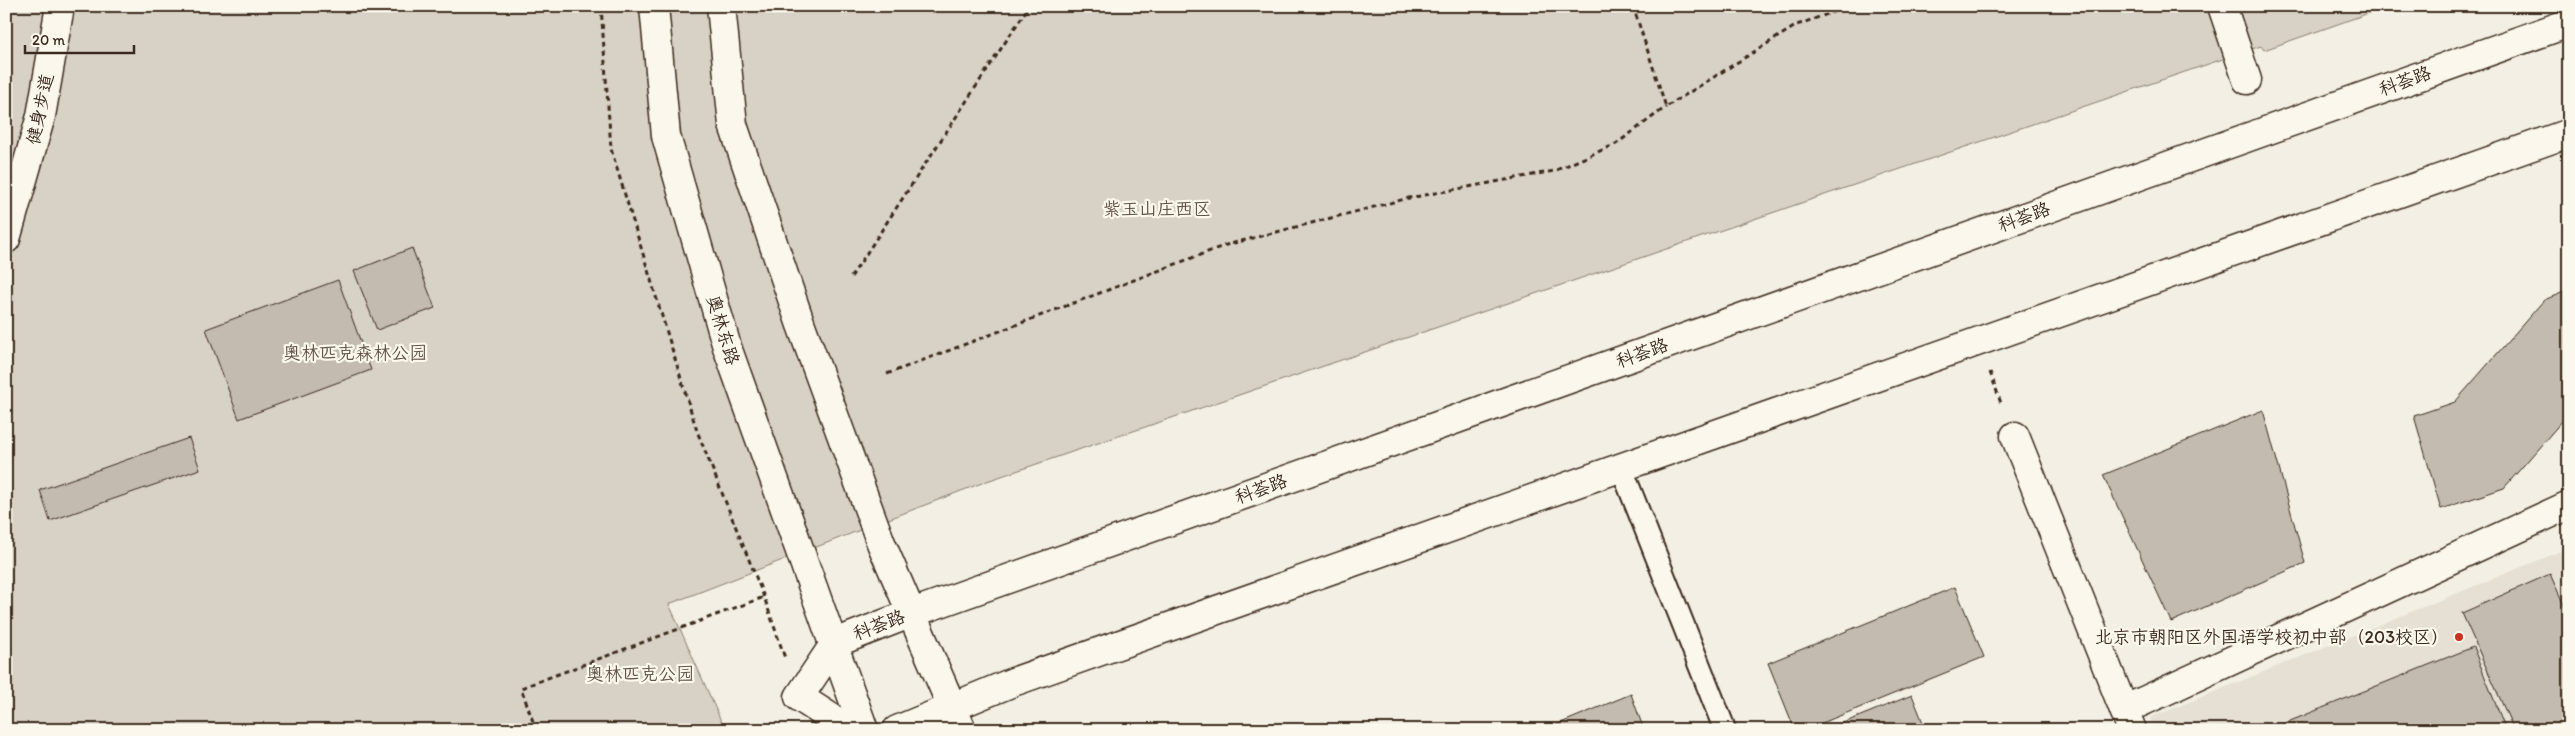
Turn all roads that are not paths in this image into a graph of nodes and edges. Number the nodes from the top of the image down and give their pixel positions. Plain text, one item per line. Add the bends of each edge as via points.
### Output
1 (60, 6) edge
2 (654, 6) edge
3 (721, 6) edge
4 (2222, 6) edge
5 (2569, 23) edge
6 (2247, 80) dead end
7 (2569, 133) edge
8 (6, 239) edge
9 (2015, 436) road end
10 (1621, 467) junction
11 (2569, 505) edge
12 (912, 613) junction
13 (834, 643) junction
14 (957, 718) edge
15 (2128, 720) edge
16 (850, 730) edge
17 (864, 730) edge
18 (897, 730) edge
19 (1725, 730) edge

1 - 8 main road, 健身步道 via 41,116
2 - 13 main road, 奥林东路 via 666,136 727,347
3 - 12 main road via 733,125 881,543
4 - 6 main road
5 - 12 main road, 科荟路
7 - 10 main road
9 - 15 main road
10 - 14 main road via 1022,678
10 - 19 lane
11 - 15 main road
12 - 13 main road, 科荟路
12 - 14 main road
13 - 16 main road, 科荟路 via 799,697
13 - 17 main road, 奥林东路
14 - 18 main road

